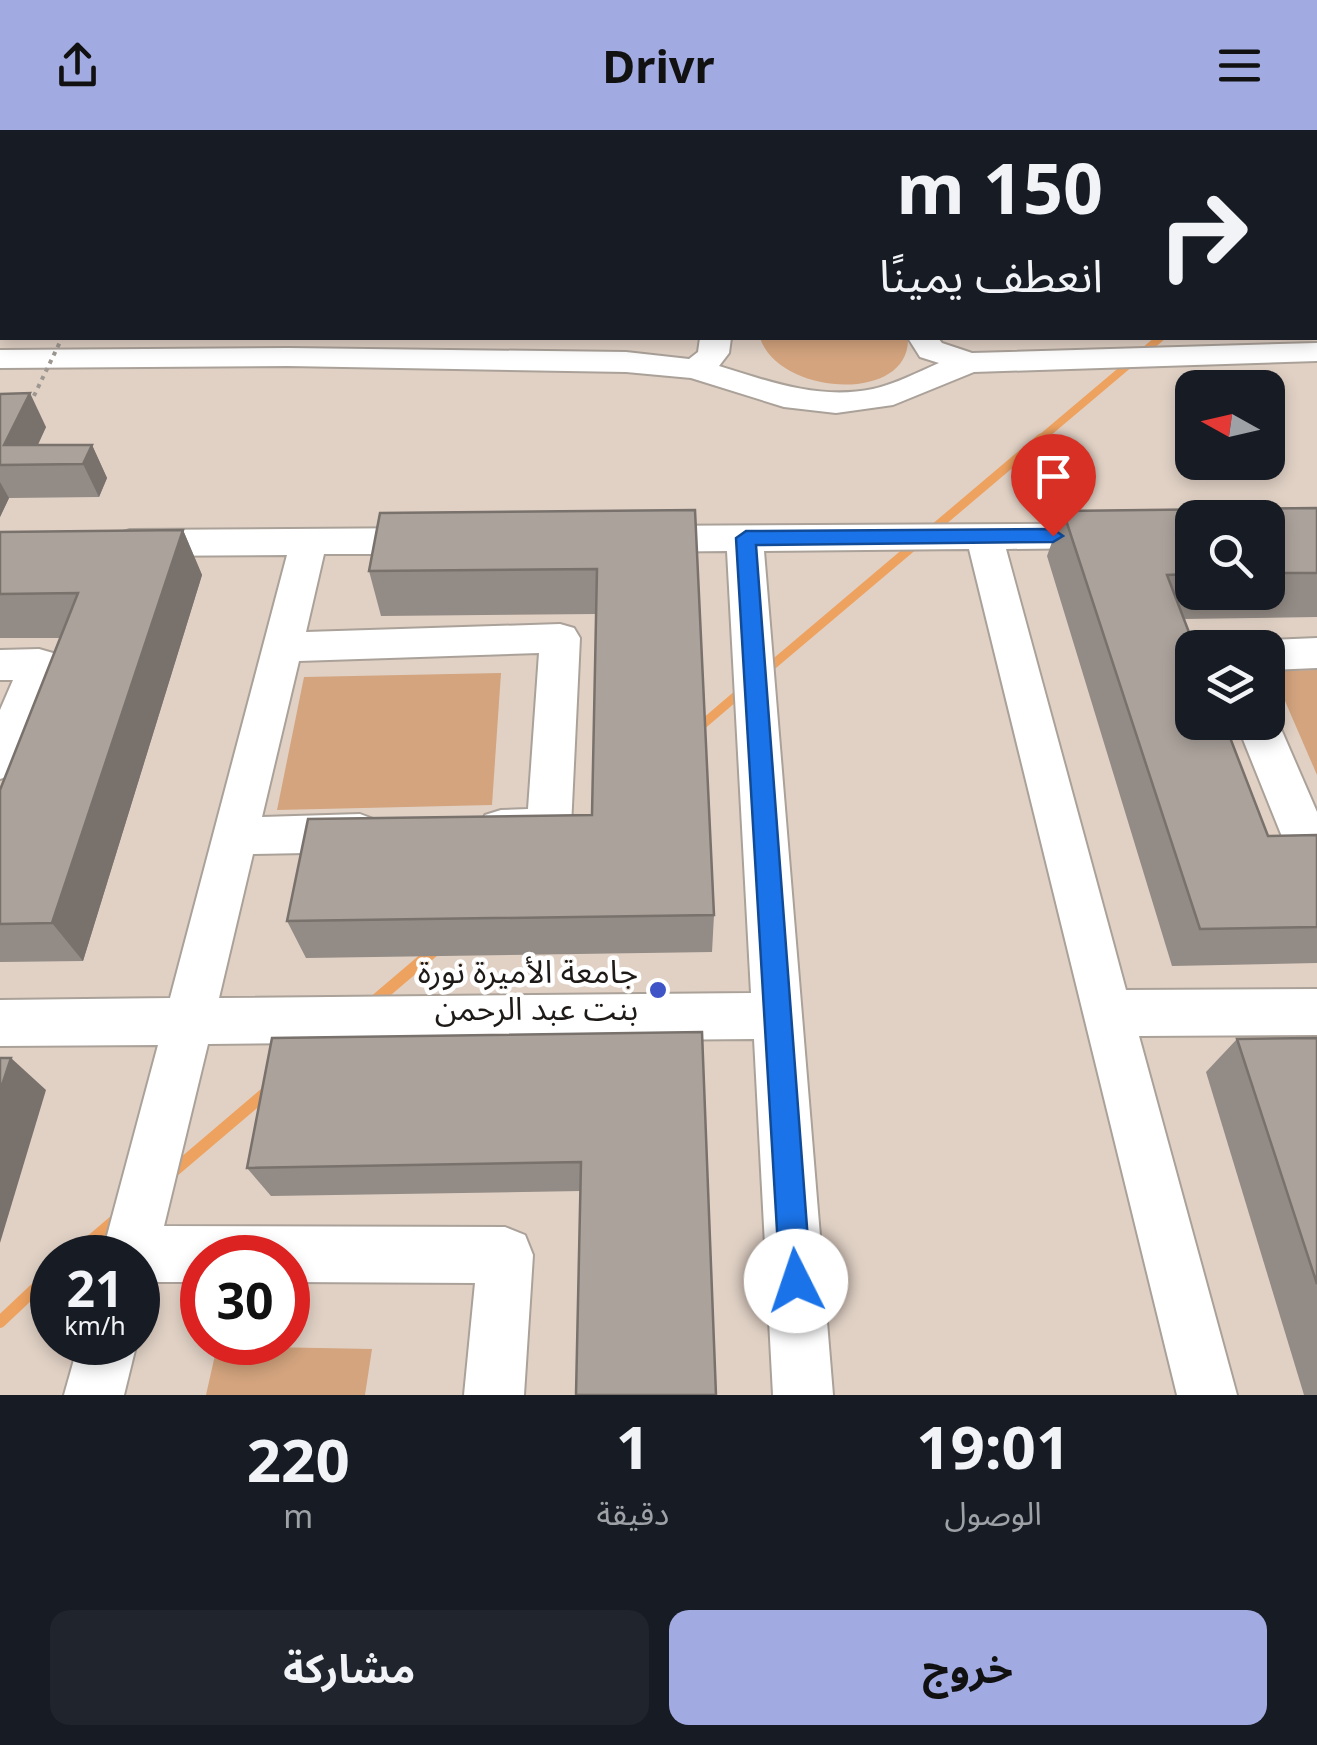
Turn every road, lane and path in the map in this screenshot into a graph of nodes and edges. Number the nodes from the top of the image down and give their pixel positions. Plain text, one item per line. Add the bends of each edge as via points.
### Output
1 (61, 340) edge
2 (715, 340) edge
3 (924, 340) edge
4 (1317, 352) edge
5 (0, 359) edge
6 (969, 363) junction
7 (695, 368) junction
8 (25, 413) edge
9 (1175, 535) edge
10 (984, 536) junction
11 (746, 538) junction
12 (607, 539) edge
13 (468, 540) edge
14 (310, 542) junction
15 (97, 543) edge
16 (283, 647) junction
17 (1317, 653) edge
18 (1285, 654) edge
19 (0, 665) edge
20 (1264, 740) edge
21 (0, 762) edge
22 (470, 829) edge
23 (1317, 830) edge
24 (392, 832) edge
25 (236, 836) junction
26 (1317, 1012) edge
27 (1111, 1014) junction
28 (778, 1016) junction
29 (189, 1021) junction
30 (0, 1023) edge
31 (134, 1235) edge
32 (160, 1256) edge
33 (102, 1365) edge
34 (94, 1395) edge
35 (494, 1395) edge
36 (803, 1395) edge
37 (1207, 1395) edge

1 - 8 path, bridge
2 - 7 street via 710,360
3 - 6 street via 931,350
4 - 6 street
5 - 7 street via 348,358
6 - 7 street via 882,398 836,404 784,397
9 - 10 street
10 - 11 street
10 - 27 street
11 - 12 street
11 - 28 street
13 - 14 street
14 - 15 street
14 - 16 street
16 - 22 street via 560,638 549,827
16 - 25 street
17 - 18 street
19 - 21 street via 38,664
20 - 23 street via 1301,831
24 - 25 street
25 - 29 street
26 - 27 street
27 - 37 street
28 - 29 street
28 - 36 street
29 - 30 street
29 - 31 street
32 - 35 street via 505,1255
33 - 34 street

